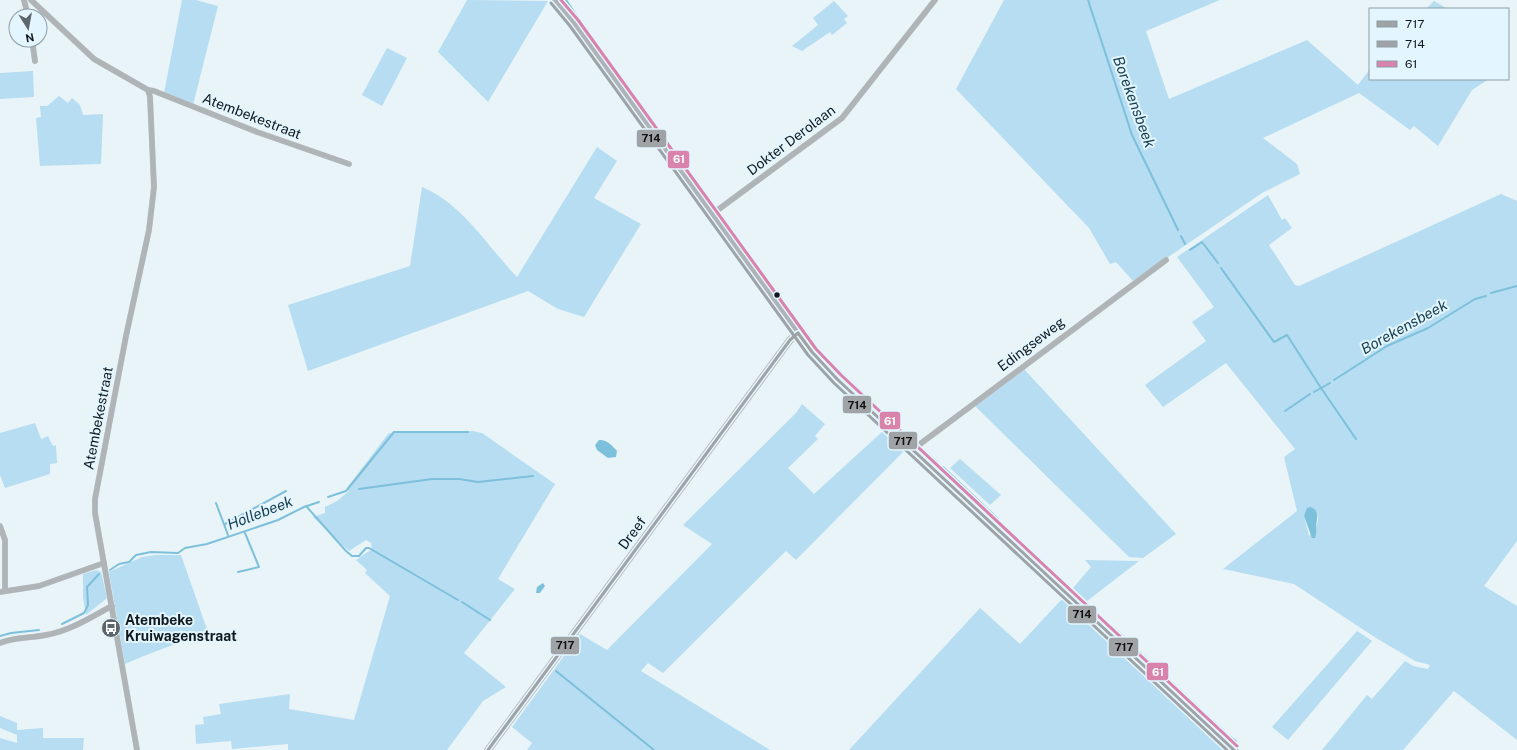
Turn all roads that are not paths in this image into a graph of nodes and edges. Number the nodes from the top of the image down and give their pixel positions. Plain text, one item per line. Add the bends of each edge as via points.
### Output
1 (31, 0) edge
2 (935, 0) edge
3 (558, 3) edge
4 (34, 48) edge
5 (36, 61) dead end
6 (148, 90) junction
7 (349, 164) dead end
8 (711, 214) junction
9 (1166, 260) dead end
10 (798, 334) junction
11 (912, 450) junction
12 (0, 526) edge
13 (104, 564) junction
14 (2, 592) edge
15 (112, 606) junction
16 (0, 642) edge
17 (137, 750) edge
18 (488, 750) edge
19 (1234, 750) edge

1 - 6 street, Atembekestraat via 94,59
2 - 8 street, Dokter Derolaan via 842,118
3 - 8 main road
4 - 5 street
6 - 7 street, Atembekestraat
6 - 13 street, Atembekestraat via 154,170 149,230 95,499
8 - 10 main road
9 - 11 street, Edingseweg
10 - 11 main road via 837,379
10 - 18 street, Dreef via 790,340
11 - 19 main road
12 - 14 street via 5,540
13 - 14 street via 39,586
13 - 15 street, Atembekestraat
15 - 16 street via 65,630
15 - 17 street, Atembekestraat

